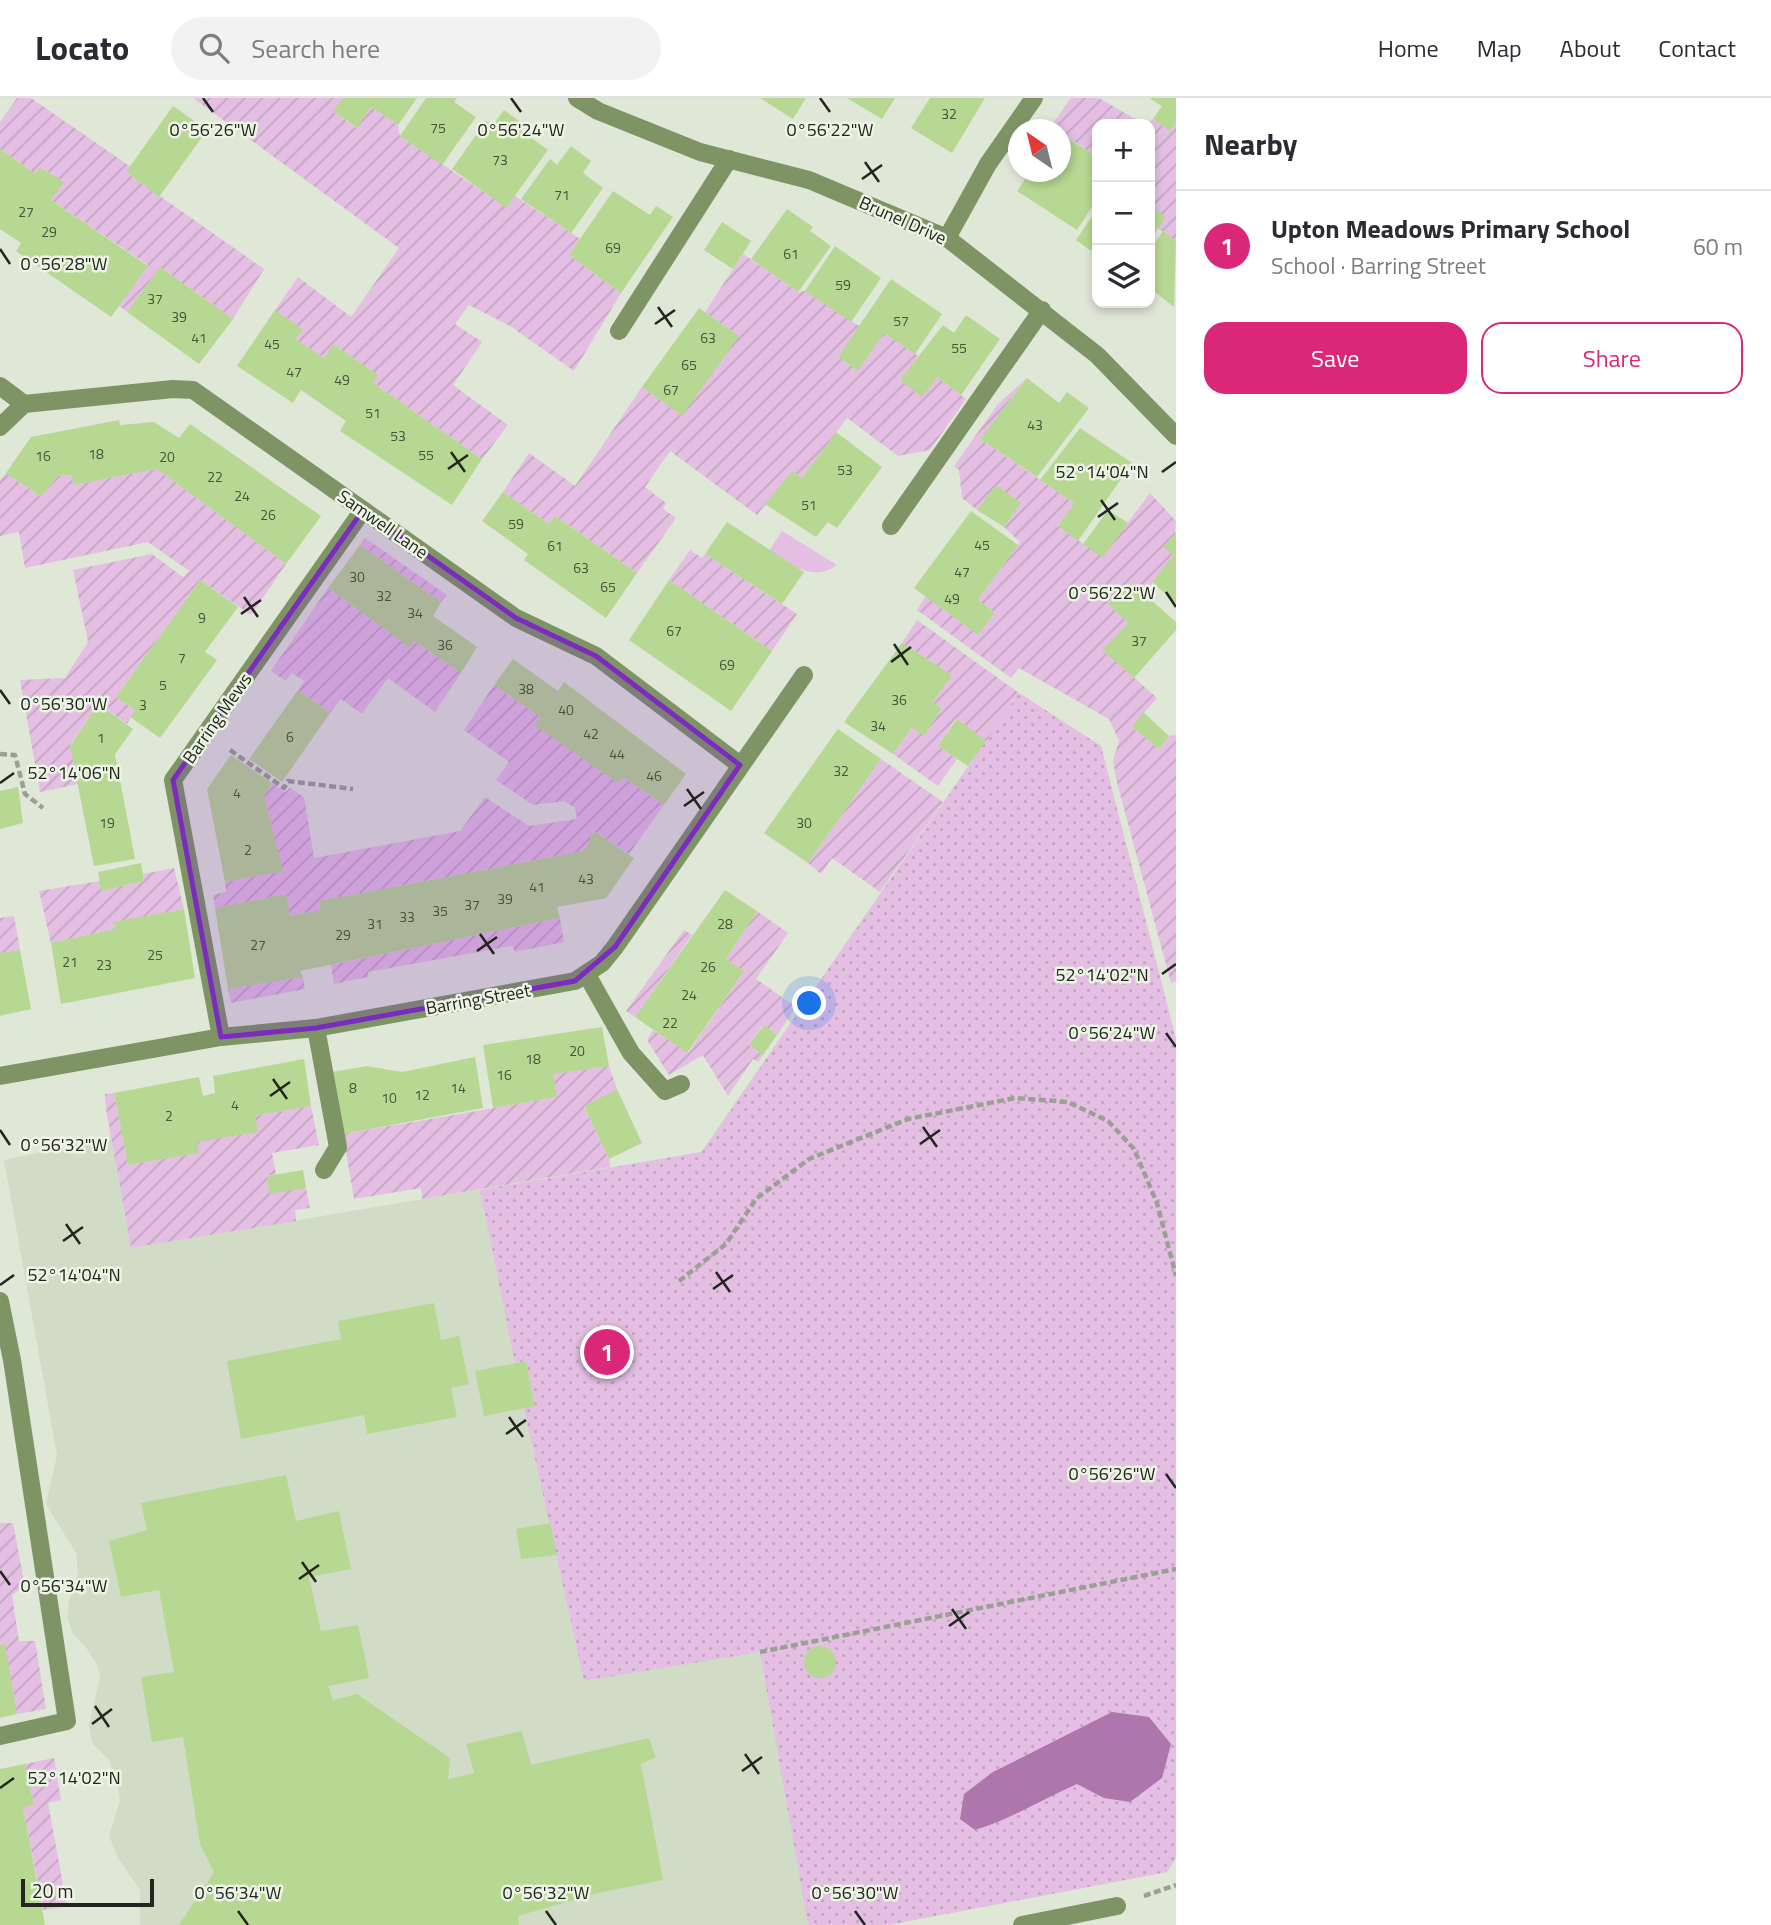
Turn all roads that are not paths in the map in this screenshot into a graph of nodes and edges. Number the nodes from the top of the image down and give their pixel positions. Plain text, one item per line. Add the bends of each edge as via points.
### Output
1 (577, 98) edge
2 (1034, 98) edge
3 (729, 159) junction
4 (947, 238) junction
5 (1042, 310) junction
6 (619, 331) dead end
7 (0, 386) edge
8 (24, 404) junction
9 (0, 427) edge
10 (1176, 436) edge
11 (363, 510) junction
12 (891, 526) dead end
13 (804, 674) dead end
14 (740, 765) junction
15 (587, 975) junction
16 (316, 1028) junction
17 (221, 1037) junction
18 (0, 1076) edge
19 (681, 1083) dead end
20 (324, 1170) dead end
21 (0, 1301) edge
22 (6, 1362) edge
23 (0, 1736) edge
24 (1117, 1906) dead end
25 (1023, 1925) edge

1 - 3 street, Brunel Drive via 700,152
2 - 4 street via 988,164
3 - 4 street, Brunel Drive via 809,180
3 - 6 street
4 - 5 street, Brunel Drive
5 - 10 street, Brunel Drive via 1097,355
5 - 12 street
7 - 8 street
8 - 9 street
8 - 11 street, Samwell Lane via 193,390
11 - 14 street, Samwell Lane via 516,618 596,656
11 - 17 street, Barring Mews via 173,780
13 - 14 street, Barring Street
14 - 15 street, Barring Street via 658,888
15 - 16 street, Barring Street via 526,991
15 - 19 street via 631,1053 665,1091
16 - 17 street, Barring Street
16 - 20 street via 338,1147
17 - 18 street, Barring Street
21 - 22 street
22 - 23 street via 67,1721
24 - 25 street

